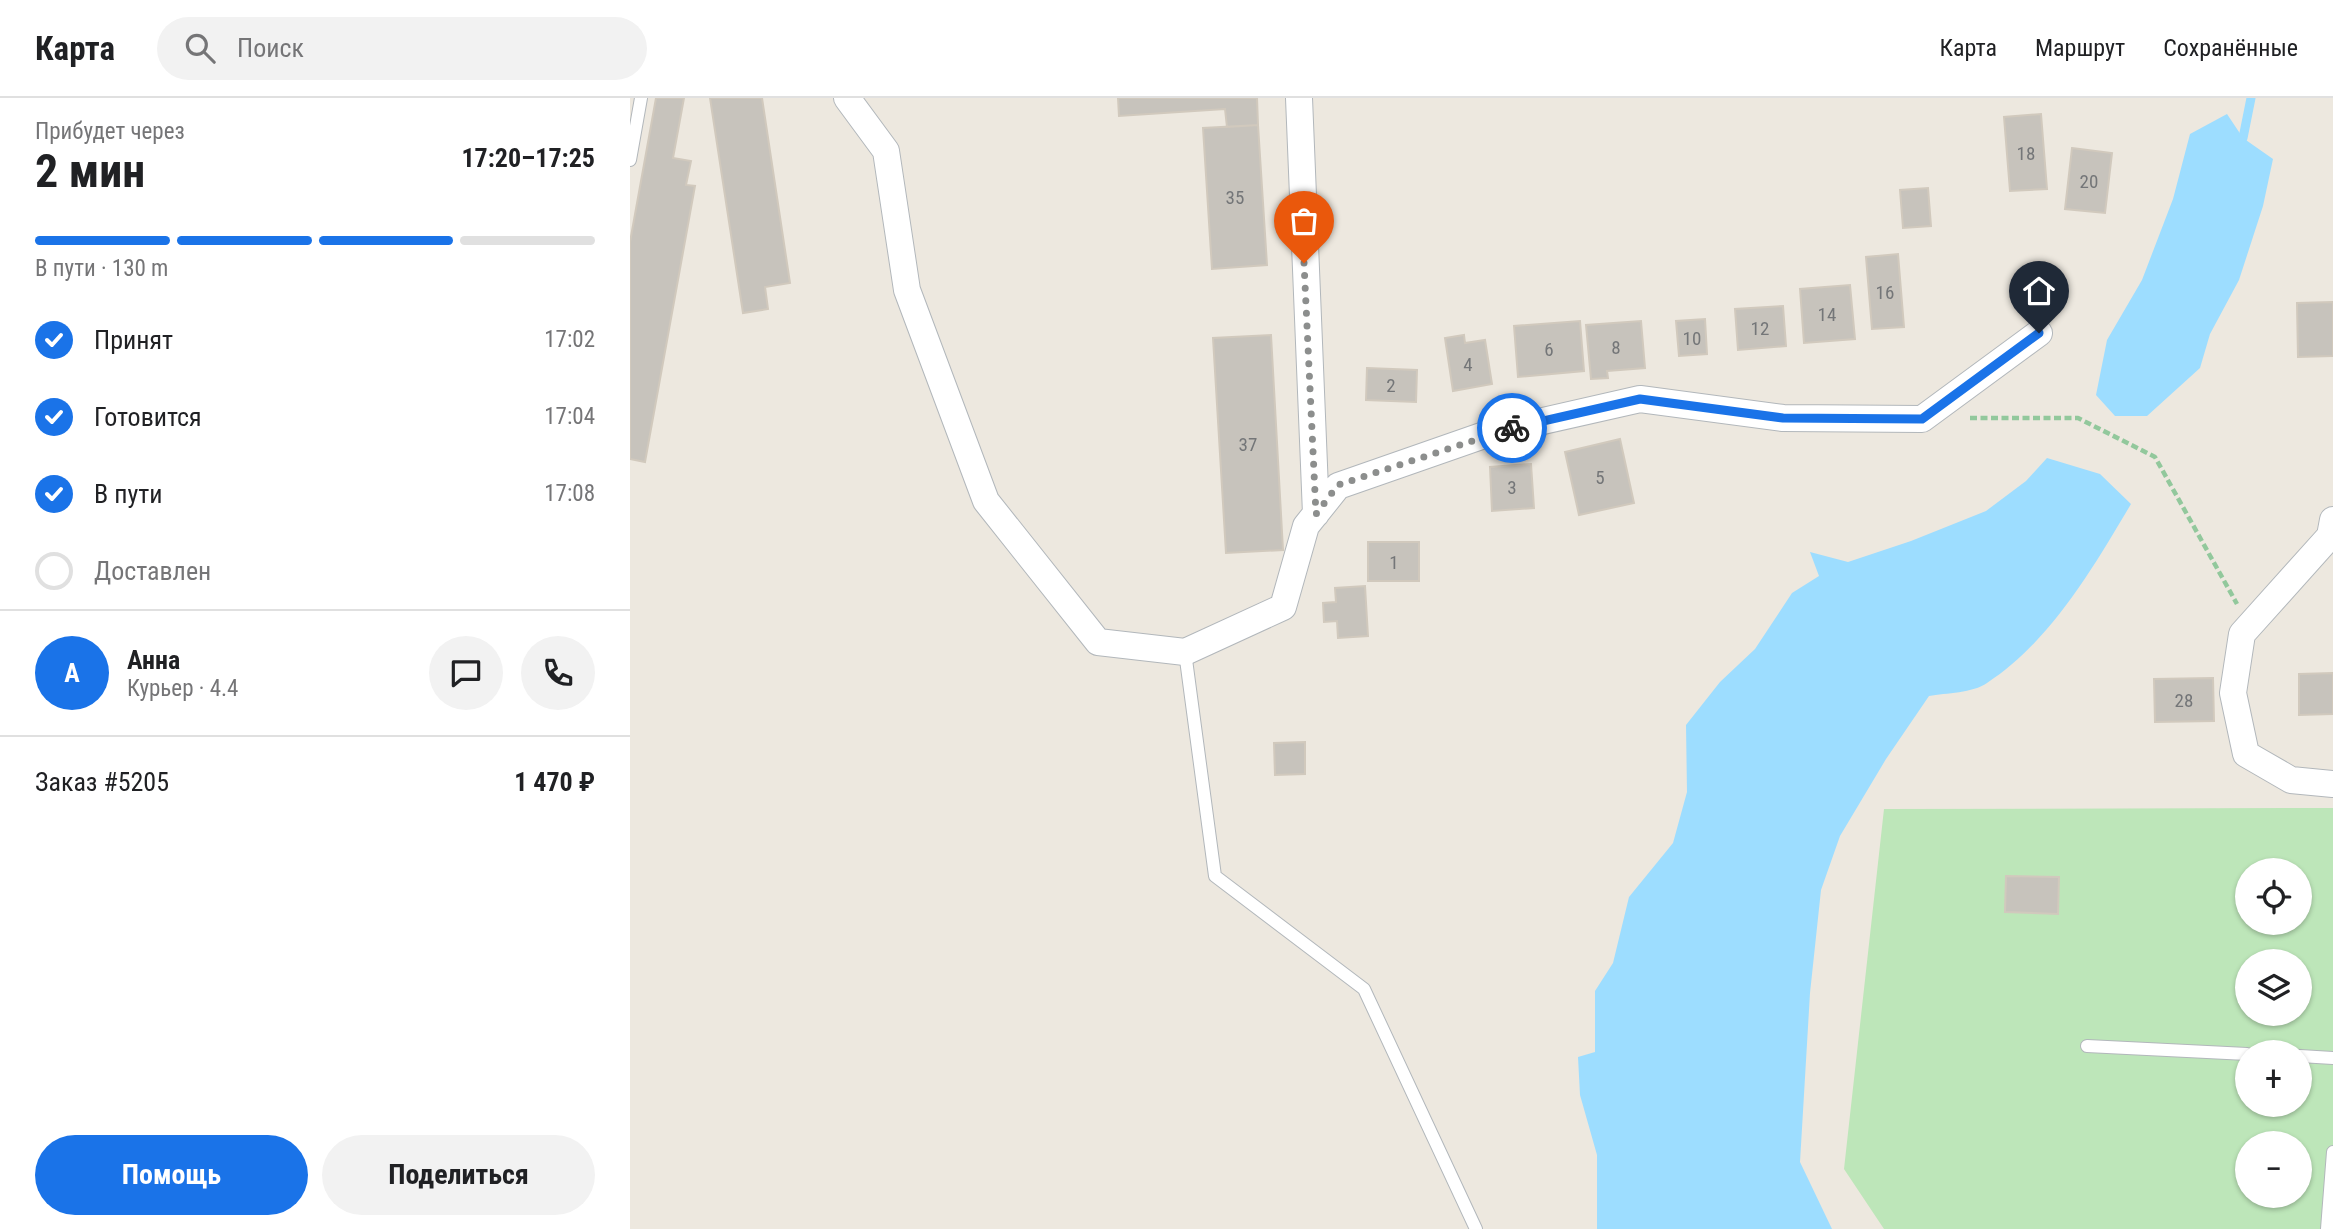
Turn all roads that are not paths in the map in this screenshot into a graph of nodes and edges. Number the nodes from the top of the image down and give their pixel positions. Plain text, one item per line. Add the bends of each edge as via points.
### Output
1 (641, 98) edge
2 (847, 98) edge
3 (1298, 98) edge
4 (630, 160) edge
5 (2039, 333) dead end
6 (1316, 514) junction
7 (2333, 520) edge
8 (1185, 652) junction
9 (2333, 784) edge
10 (2087, 1046) dead end
11 (2235, 1053) edge
12 (2312, 1057) edge
13 (2333, 1058) edge
14 (2333, 1152) edge
15 (1476, 1229) edge
16 (2327, 1229) edge

1 - 4 lane
2 - 8 street via 886,150 907,290 986,502 1098,642
3 - 6 street
5 - 6 street via 1922,419 1783,418 1640,399 1490,433 1338,485
6 - 8 street via 1306,526 1283,607
7 - 9 street via 2330,536 2242,634 2232,693 2246,754 2291,780
8 - 15 lane via 1215,876 1364,989
10 - 11 lane
12 - 13 lane
14 - 16 lane

